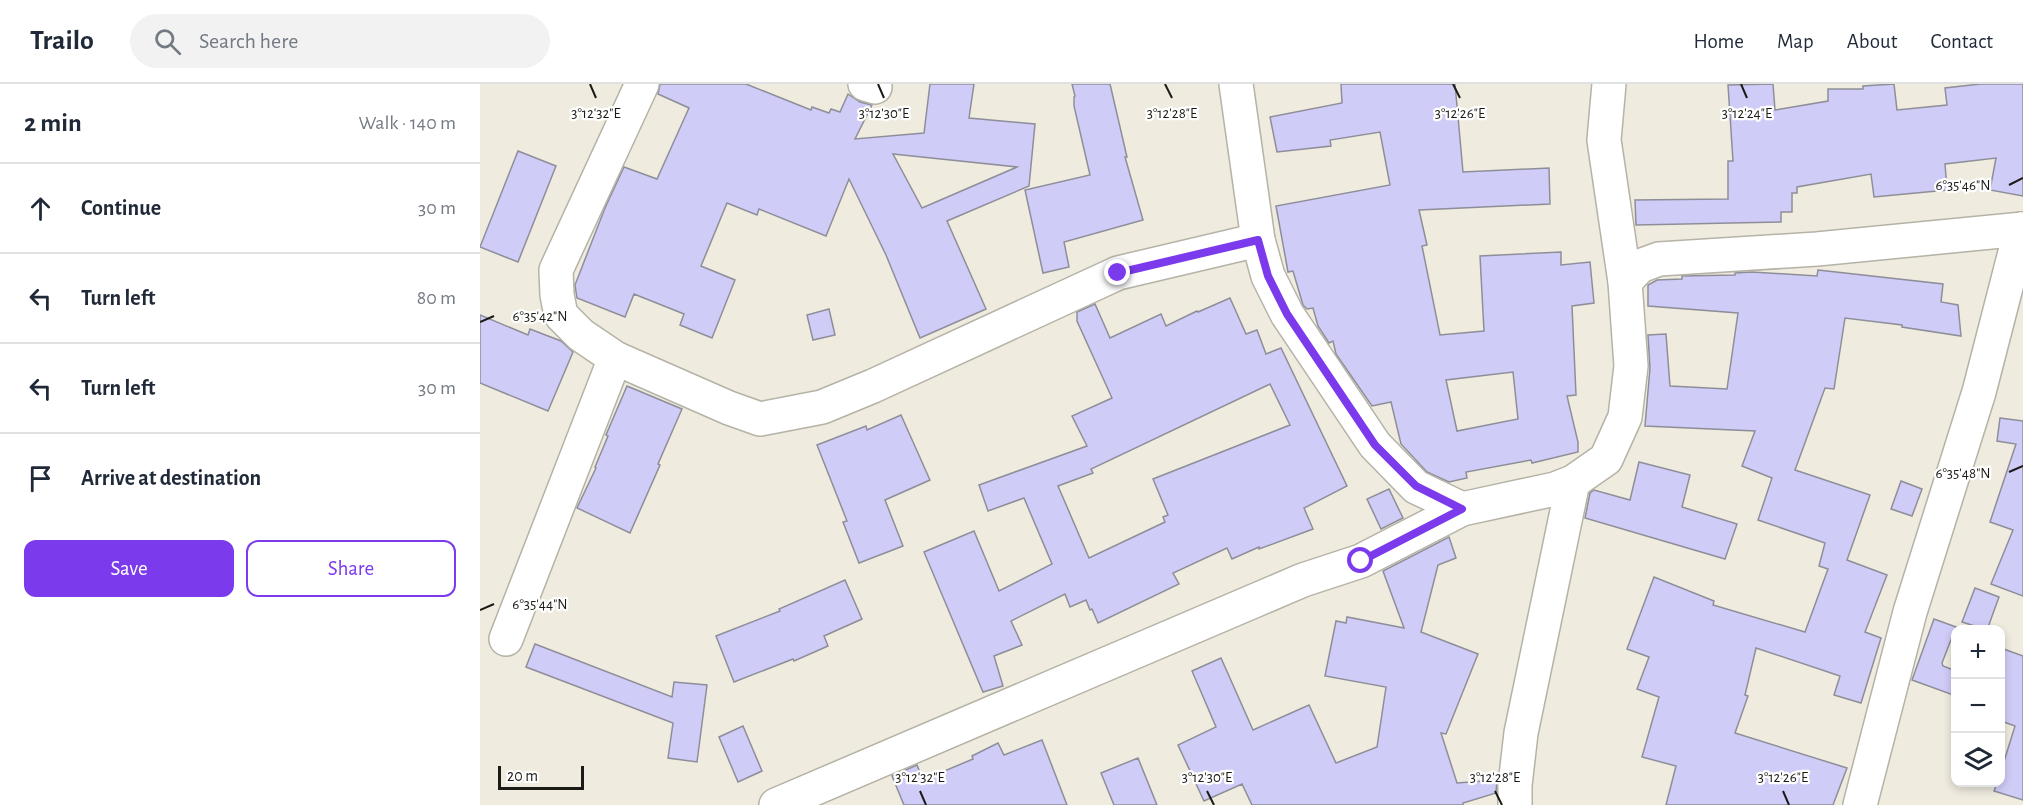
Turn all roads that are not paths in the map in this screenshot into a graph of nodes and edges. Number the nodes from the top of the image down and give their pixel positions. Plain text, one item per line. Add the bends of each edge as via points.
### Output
1 (642, 84) edge
2 (1236, 84) edge
3 (1609, 84) edge
4 (2022, 229) edge
5 (1258, 240) junction
6 (1625, 282) junction
7 (615, 358) junction
8 (1573, 482) junction
9 (1462, 509) junction
10 (506, 639) dead end
11 (776, 805) edge
12 (1515, 805) edge
13 (1860, 805) edge

1 - 7 street via 556,270 561,315 581,335
2 - 5 street
3 - 6 street via 1604,140
4 - 6 street via 1817,249 1659,259 1640,266
4 - 13 street via 1979,392 1910,612
5 - 7 street via 1118,273 822,407 760,419
5 - 9 street via 1268,276 1287,314 1375,445 1416,486
6 - 8 street via 1631,366 1624,417 1606,459
7 - 10 street
8 - 9 street
8 - 12 street via 1521,733
9 - 11 street via 1361,561 1303,580

